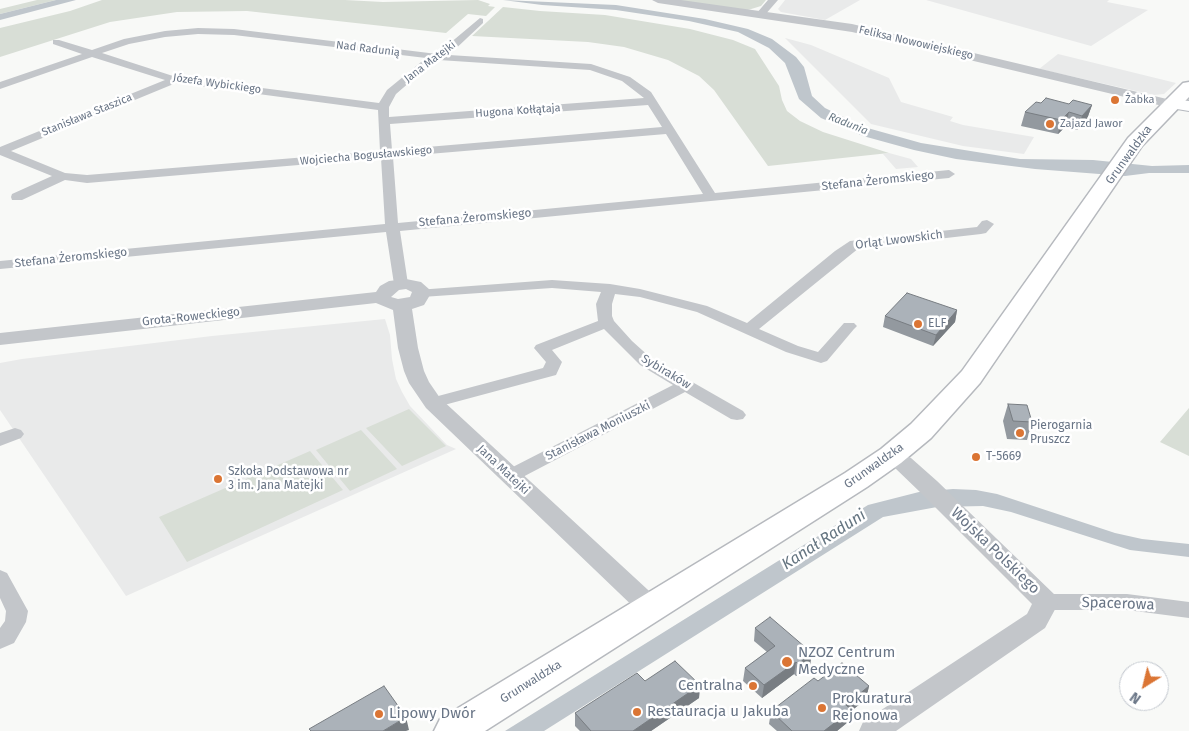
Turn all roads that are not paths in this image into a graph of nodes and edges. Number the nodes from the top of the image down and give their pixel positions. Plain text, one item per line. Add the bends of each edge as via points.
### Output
1 (658, 0) edge
2 (773, 0) edge
3 (761, 14) junction
4 (480, 21) dead end
5 (56, 42) dead end
6 (90, 53) junction
7 (438, 57) junction
8 (175, 80) junction
9 (0, 86) edge
10 (1189, 87) edge
11 (652, 101) junction
12 (1180, 105) edge
13 (383, 107) junction
14 (384, 121) junction
15 (669, 130) junction
16 (0, 151) edge
17 (386, 154) junction
18 (949, 174) dead end
19 (63, 176) junction
20 (710, 197) junction
21 (17, 198) dead end
22 (987, 224) dead end
23 (392, 226) junction
24 (0, 265) edge
25 (610, 288) junction
26 (422, 293) joint
27 (395, 295) junction
28 (607, 323) junction
29 (849, 326) dead end
30 (749, 329) junction
31 (0, 339) edge
32 (685, 384) junction
33 (433, 403) junction
34 (737, 415) dead end
35 (891, 456) junction
36 (510, 476) junction
37 (0, 578) edge
38 (1046, 602) junction
39 (651, 608) junction
40 (1189, 610) edge
41 (0, 640) edge
42 (453, 731) edge
43 (873, 731) edge

1 - 3 street, Feliksa Nowowiejskiego
2 - 3 street
3 - 12 street, Feliksa Nowowiejskiego via 874,33
4 - 7 street, Jana Matejki
5 - 6 street, Józefa Wybickiego
6 - 7 street, Nad Radunią via 146,37 216,31
6 - 8 street, Józefa Wybickiego
6 - 9 street, Nad Radunią
7 - 11 street, Nad Radunią via 591,68 626,79
7 - 13 street, Jana Matejki via 428,60 391,92
8 - 13 street, Józefa Wybickiego
8 - 16 street, Stanisława Staszica
10 - 12 main road, Grunwaldzka
11 - 14 street, Hugona Kołłątaja
11 - 15 street, Nad Radunią
12 - 35 main road, Grunwaldzka via 1135,142 971,377 921,431
13 - 14 street, Jana Matejki
14 - 17 street, Jana Matejki
15 - 17 street, Wojciecha Bogusławskiego
15 - 20 street, Nad Radunią
16 - 19 street, Wojciecha Bogusławskiego
17 - 19 street, Wojciecha Bogusławskiego via 99,179
17 - 23 street, Jana Matejki
18 - 20 street, Stefana Żeromskiego
19 - 21 street
20 - 23 street, Stefana Żeromskiego
22 - 30 street, Orląt Lwowskich via 974,231 855,244
23 - 24 street, Stefana Żeromskiego
23 - 27 street, Jana Matejki
25 - 26 street via 535,284
25 - 28 street via 604,304
25 - 30 street via 677,301
26 - 27 street via 417,301
27 - 31 street, Grota-Roweckiego
27 - 33 street, Jana Matejki via 414,371
28 - 32 street, Sybiraków via 646,362
28 - 33 street via 542,348 554,362 550,370
29 - 30 street via 821,358
32 - 34 street, Sybiraków
32 - 36 street, Stanisława Moniuszki
33 - 36 street, Jana Matejki
35 - 38 street, Wojska Polskiego via 954,511
35 - 39 main road, Grunwaldzka
36 - 39 street, Jana Matejki
37 - 41 street via 17,611 15,622 6,637
38 - 40 street, Spacerowa via 1127,602
38 - 43 street, Wojska Polskiego via 1036,621
39 - 42 main road, Grunwaldzka

